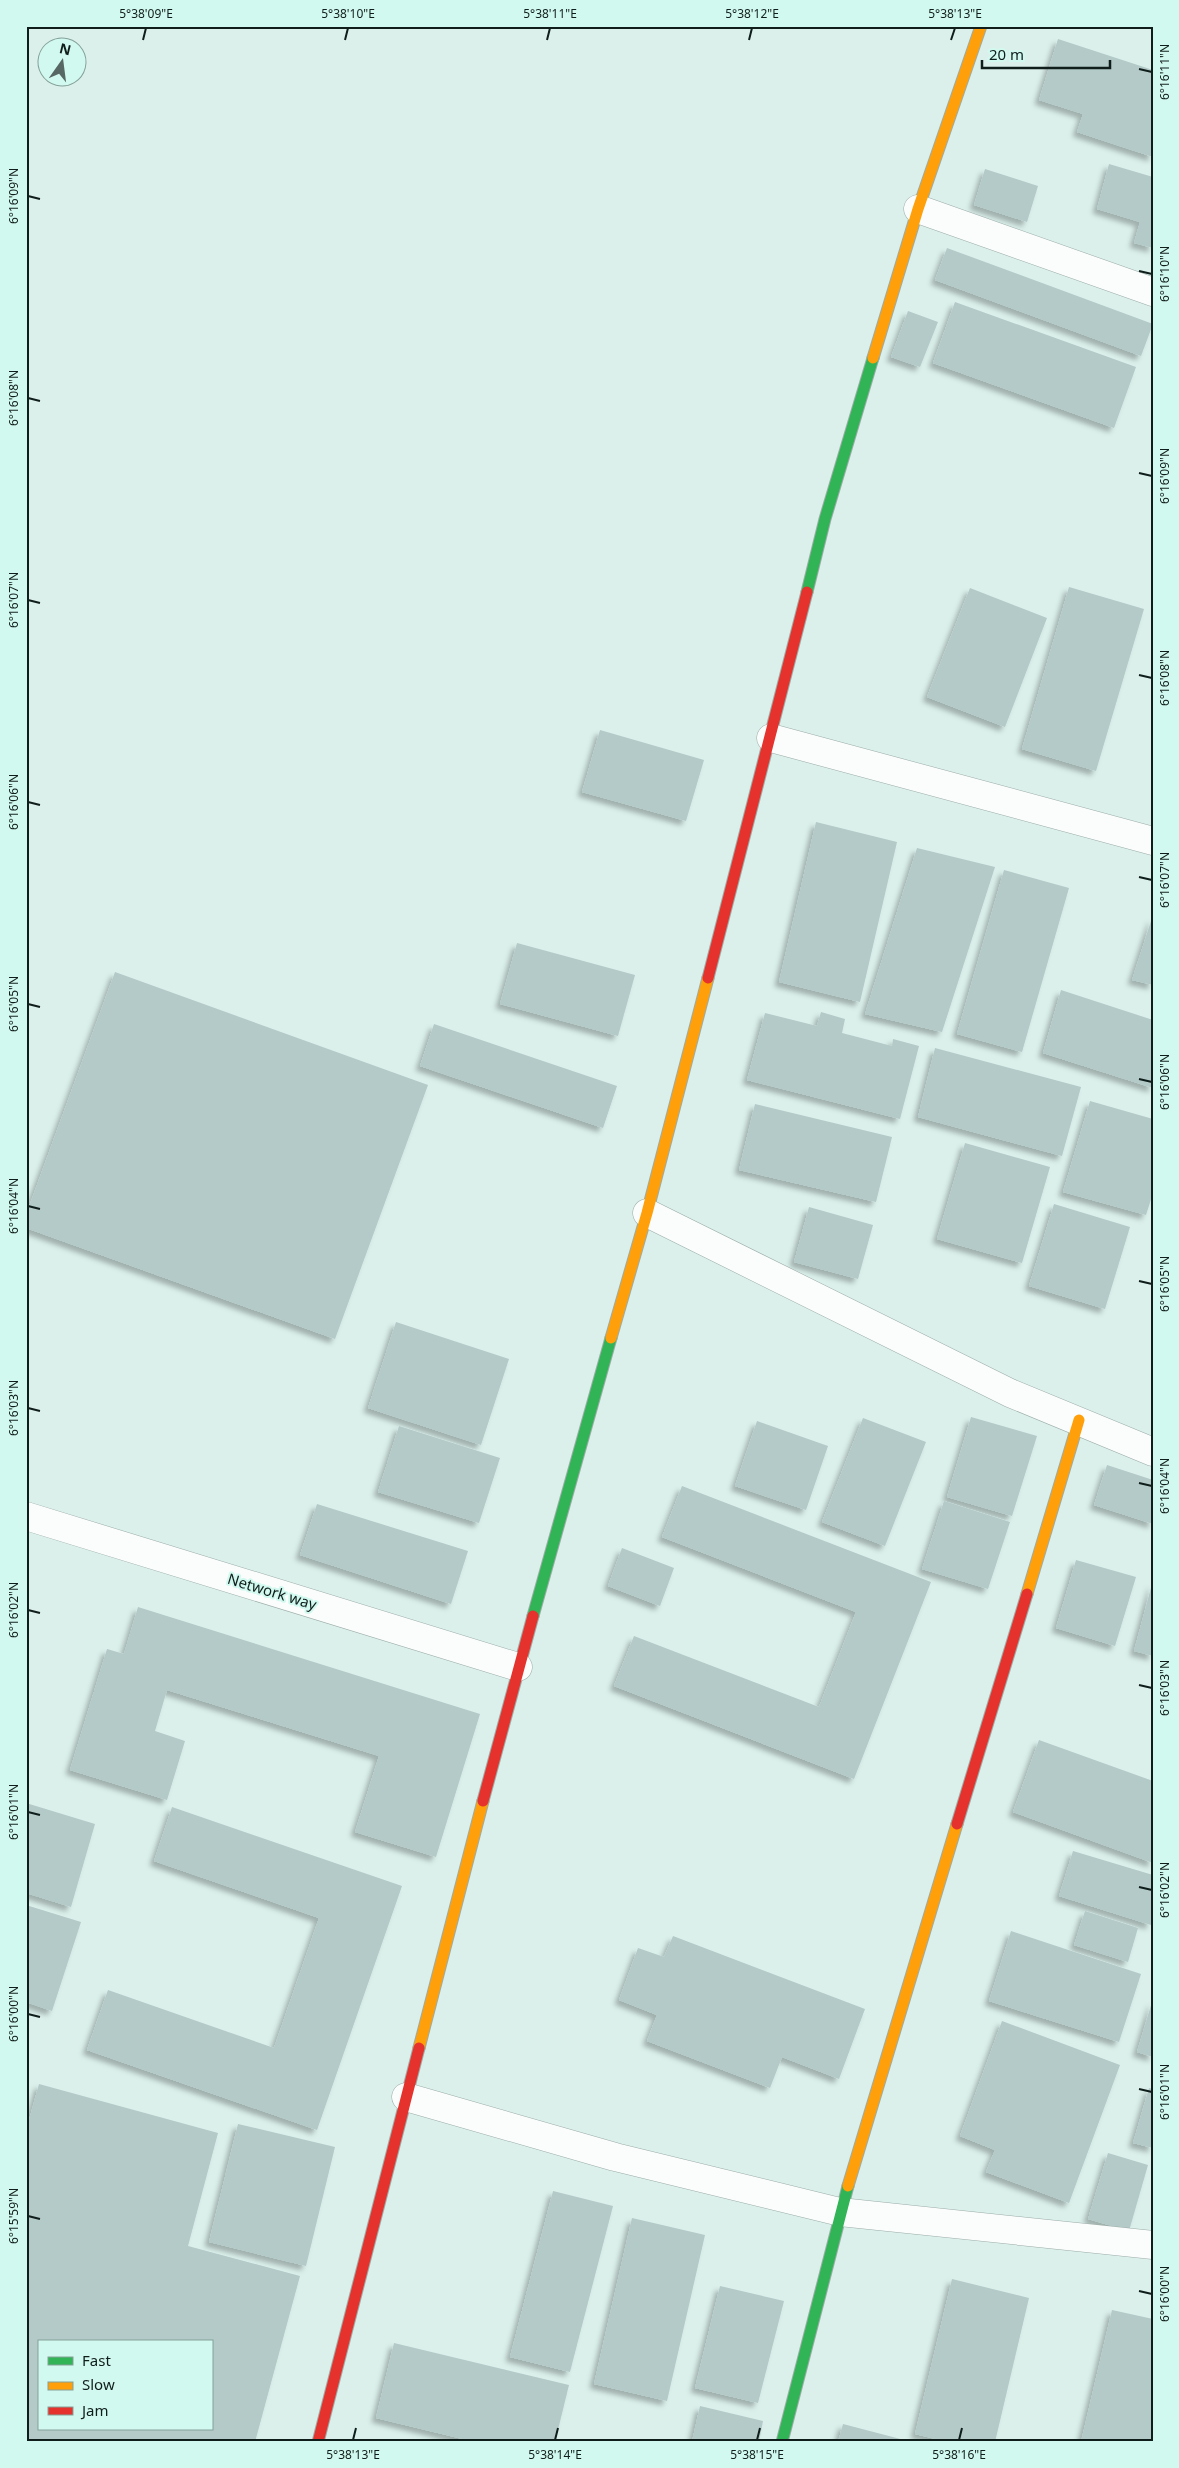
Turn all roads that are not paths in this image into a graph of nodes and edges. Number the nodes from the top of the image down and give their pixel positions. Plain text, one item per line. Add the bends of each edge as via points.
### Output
1 (981, 26) edge
2 (918, 209) junction
3 (1153, 292) edge
4 (771, 738) junction
5 (1153, 841) edge
6 (647, 1213) junction
7 (1079, 1420) junction
8 (1153, 1452) edge
9 (26, 1516) edge
10 (518, 1667) junction
11 (406, 2096) junction
12 (840, 2212) junction
13 (1153, 2245) edge
14 (318, 2442) edge
15 (782, 2442) edge

1 - 2 street
2 - 3 street
2 - 4 street via 825,519
4 - 5 street
4 - 6 street
6 - 7 street via 1010,1393
6 - 10 street
7 - 8 street
7 - 12 street
9 - 10 street, Network way
10 - 11 street
11 - 12 street via 615,2157
11 - 14 street
12 - 13 street
12 - 15 street

